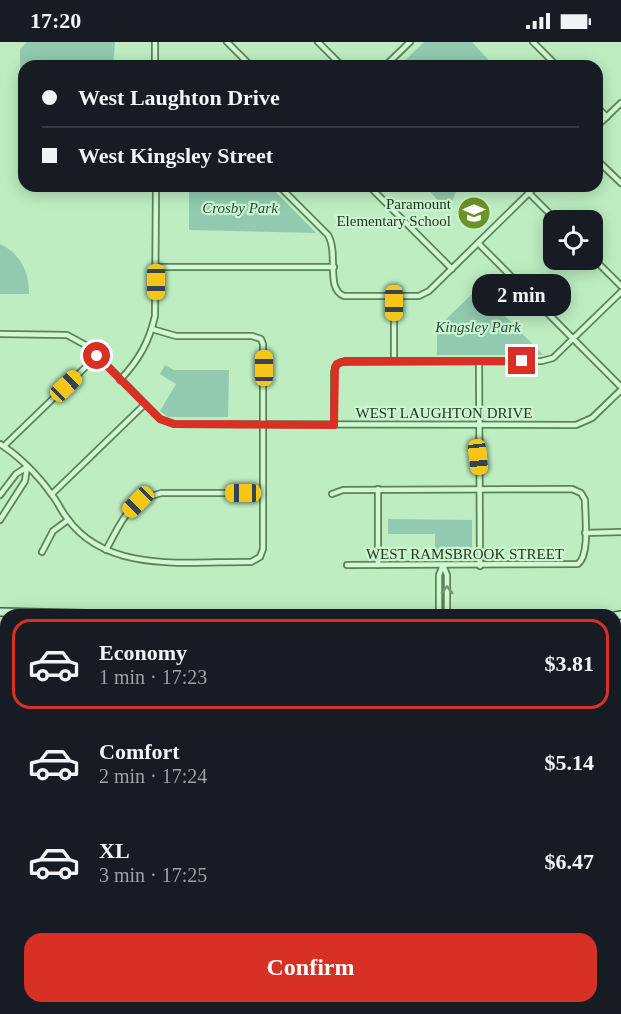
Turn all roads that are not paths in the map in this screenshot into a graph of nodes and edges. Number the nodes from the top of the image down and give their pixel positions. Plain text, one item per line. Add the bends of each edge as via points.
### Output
1 (156, 42) edge
2 (227, 42) edge
3 (318, 42) edge
4 (410, 42) edge
5 (533, 42) edge
6 (155, 60) edge
7 (245, 60) edge
8 (336, 60) edge
9 (391, 60) edge
10 (551, 60) edge
11 (621, 102) edge
12 (603, 113) edge
13 (607, 117) junction
14 (603, 121) edge
15 (603, 166) edge
16 (621, 183) edge
17 (156, 192) edge
18 (285, 192) edge
19 (375, 192) edge
20 (529, 193) joint
21 (546, 210) edge
22 (478, 243) junction
23 (156, 267) junction
24 (334, 267) junction
25 (603, 268) edge
26 (452, 269) junction
27 (621, 286) edge
28 (621, 292) edge
29 (394, 296) junction
30 (152, 329) junction
31 (0, 334) edge
32 (574, 340) junction
33 (97, 356) junction
34 (394, 361) junction
35 (479, 361) junction
36 (120, 380) junction
37 (621, 388) edge
38 (145, 404) junction
39 (263, 424) junction
40 (334, 425) junction
41 (478, 425) junction
42 (2, 445) edge
43 (27, 467) junction
44 (378, 489) junction
45 (480, 489) junction
46 (263, 493) junction
47 (52, 494) junction
48 (332, 494) dead end
49 (0, 495) edge
50 (0, 520) edge
51 (68, 520) junction
52 (585, 532) junction
53 (621, 532) edge
54 (106, 550) junction
55 (42, 552) dead end
56 (347, 565) dead end
57 (378, 565) junction
58 (443, 566) junction
59 (480, 566) junction
60 (439, 609) edge
61 (447, 609) edge

1 - 6 street
2 - 7 street
3 - 8 street
4 - 9 street
5 - 10 street
11 - 13 street
12 - 13 street
13 - 14 street
15 - 16 street
17 - 23 street
18 - 24 street via 328,235 334,249
19 - 26 street
20 - 21 street
20 - 22 street
22 - 26 street
22 - 32 street
23 - 24 street
23 - 30 street
24 - 29 street via 334,286 344,296
25 - 27 street
26 - 29 street via 425,295
28 - 32 street
29 - 34 street
30 - 36 street via 134,366
30 - 39 street via 176,336 261,339
31 - 33 street, WEST LAUGHTON DRIVE via 67,335
32 - 35 street via 554,358 543,361
32 - 37 street
33 - 36 street, WEST LAUGHTON DRIVE
33 - 42 street
34 - 35 street
34 - 40 street via 337,364
35 - 41 street
36 - 38 street, WEST LAUGHTON DRIVE
37 - 41 street, WEST LAUGHTON DRIVE via 592,418 576,426
38 - 39 street, WEST LAUGHTON DRIVE via 166,423
38 - 47 street
39 - 40 street, WEST LAUGHTON DRIVE
39 - 46 street
40 - 41 street, WEST LAUGHTON DRIVE
41 - 45 street
42 - 43 street
43 - 47 street
43 - 49 street via 16,474
43 - 50 street via 25,481
44 - 45 street
44 - 48 street
44 - 57 street
45 - 52 street via 581,492 585,500
45 - 59 street
46 - 54 street via 150,496 129,511
46 - 54 street via 263,549 260,557 251,562 144,561
47 - 51 street
51 - 54 street
51 - 55 street via 53,531
52 - 53 street
52 - 59 street, WEST RAMSBROOK STREET via 585,554 582,562 573,566
56 - 57 street, WEST RAMSBROOK STREET
57 - 58 street, WEST RAMSBROOK STREET
58 - 59 street, WEST RAMSBROOK STREET
58 - 60 street
61 -> 58 street via 447,575

